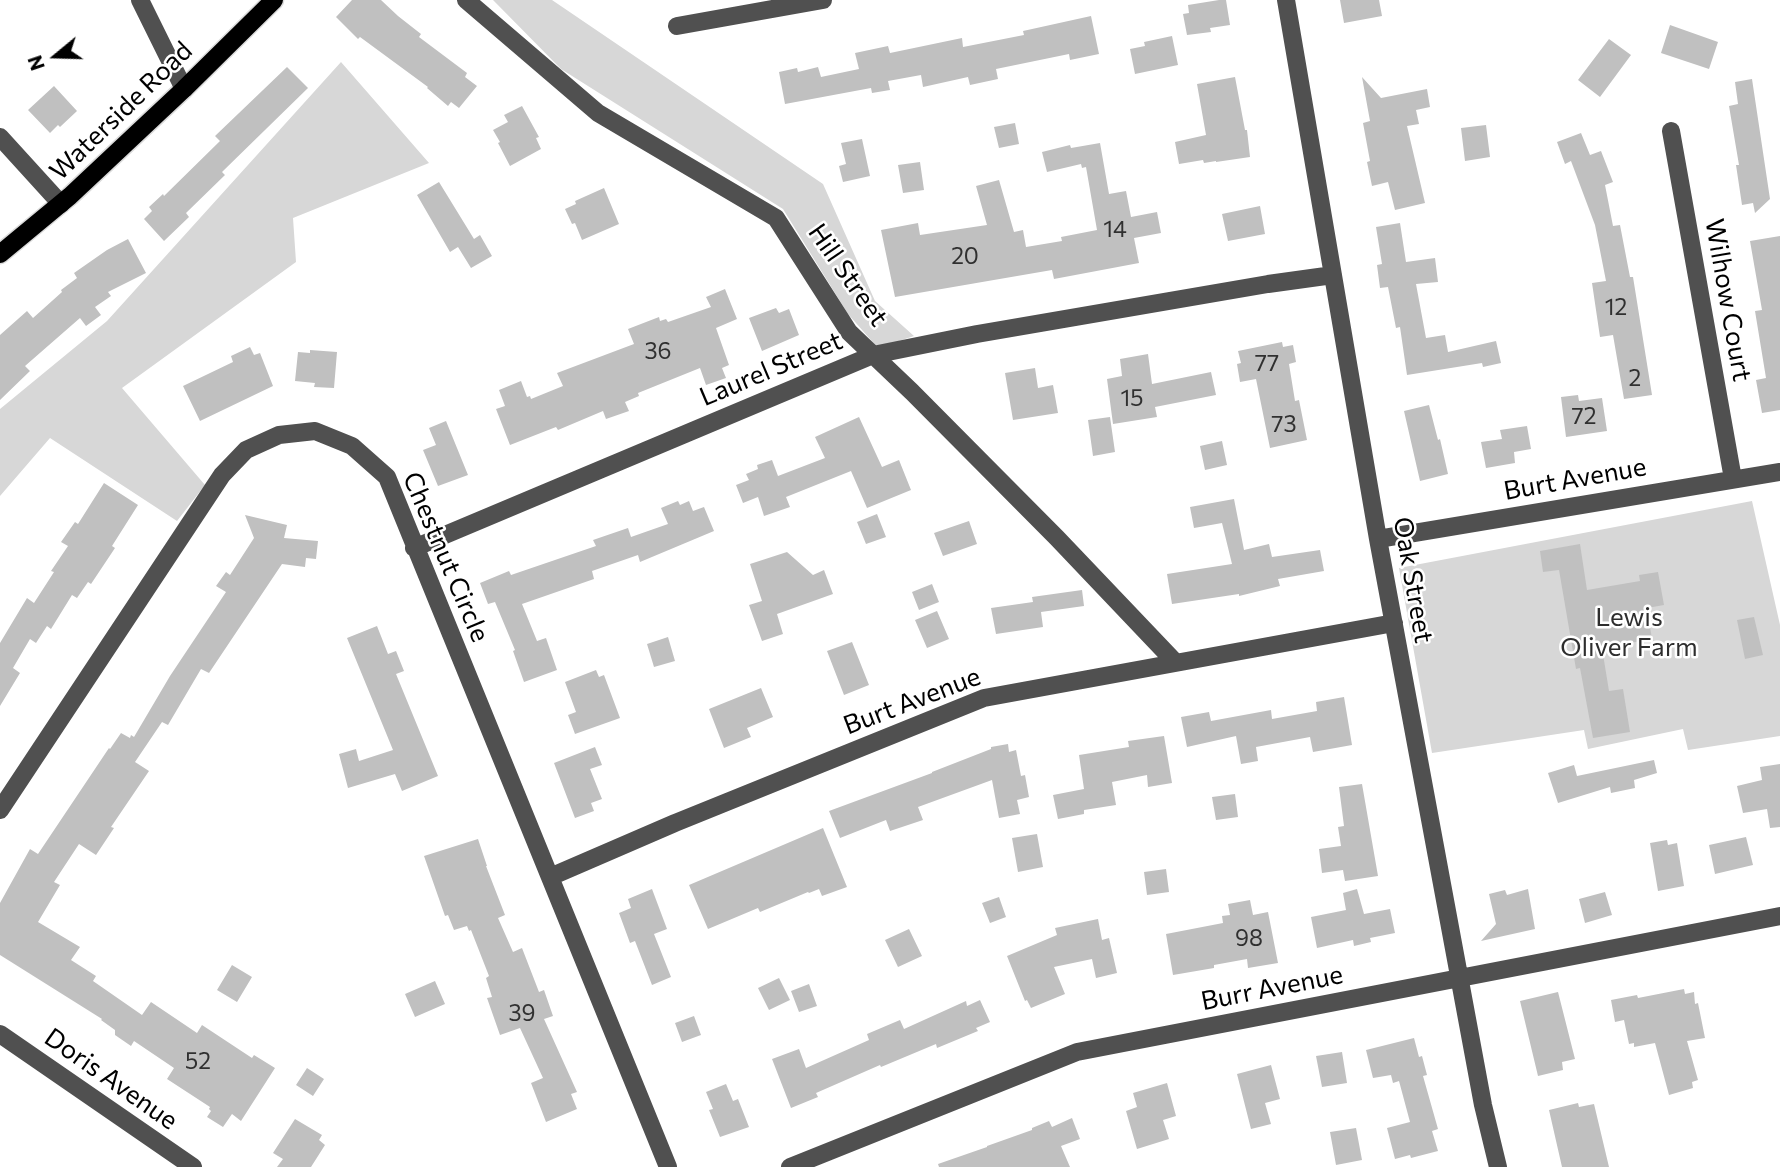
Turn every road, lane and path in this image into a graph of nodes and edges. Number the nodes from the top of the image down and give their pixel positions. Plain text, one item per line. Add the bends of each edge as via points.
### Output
1 (140, 0) edge
2 (274, 0) edge
3 (466, 0) edge
4 (823, 0) edge
5 (1286, 0) edge
6 (677, 26) dead end
7 (184, 89) junction
8 (1671, 131) dead end
9 (0, 137) edge
10 (61, 204) junction
11 (0, 254) edge
12 (1333, 275) junction
13 (873, 355) junction
14 (1780, 472) edge
15 (1733, 479) junction
16 (1378, 539) junction
17 (414, 548) junction
18 (1394, 623) junction
19 (1175, 662) junction
20 (0, 810) edge
21 (550, 877) junction
22 (1780, 916) edge
23 (1461, 978) junction
24 (0, 1034) edge
25 (193, 1167) edge
26 (668, 1167) edge
27 (790, 1167) edge
28 (1498, 1167) edge

1 - 7 street
2 - 7 main road, Waterside Road
3 - 13 street, Hill Street via 598,113 776,218 849,332
4 - 6 street
5 - 12 street, Oak Street
7 - 10 main road, Waterside Road
8 - 15 street, Wilhow Court
9 - 10 street
10 - 11 main road, Waterside Road
12 - 13 street, Laurel Street
12 - 16 street, Oak Street
13 - 17 street, Laurel Street
13 - 19 street, Hill Street
14 - 15 street, Burt Avenue
15 - 16 street, Burt Avenue
16 - 18 street, Oak Street
17 - 20 street, Chestnut Circle via 387,477 352,446 315,431 279,435 246,450 222,475
17 - 21 street, Chestnut Circle
18 - 19 street, Burt Avenue
18 - 23 street, Oak Street
19 - 21 street, Burt Avenue via 984,698
21 - 26 street, Chestnut Circle
22 - 23 street, Burr Avenue
23 - 27 street, Burr Avenue via 1077,1052
23 - 28 street, Oak Street
24 - 25 street, Doris Avenue

